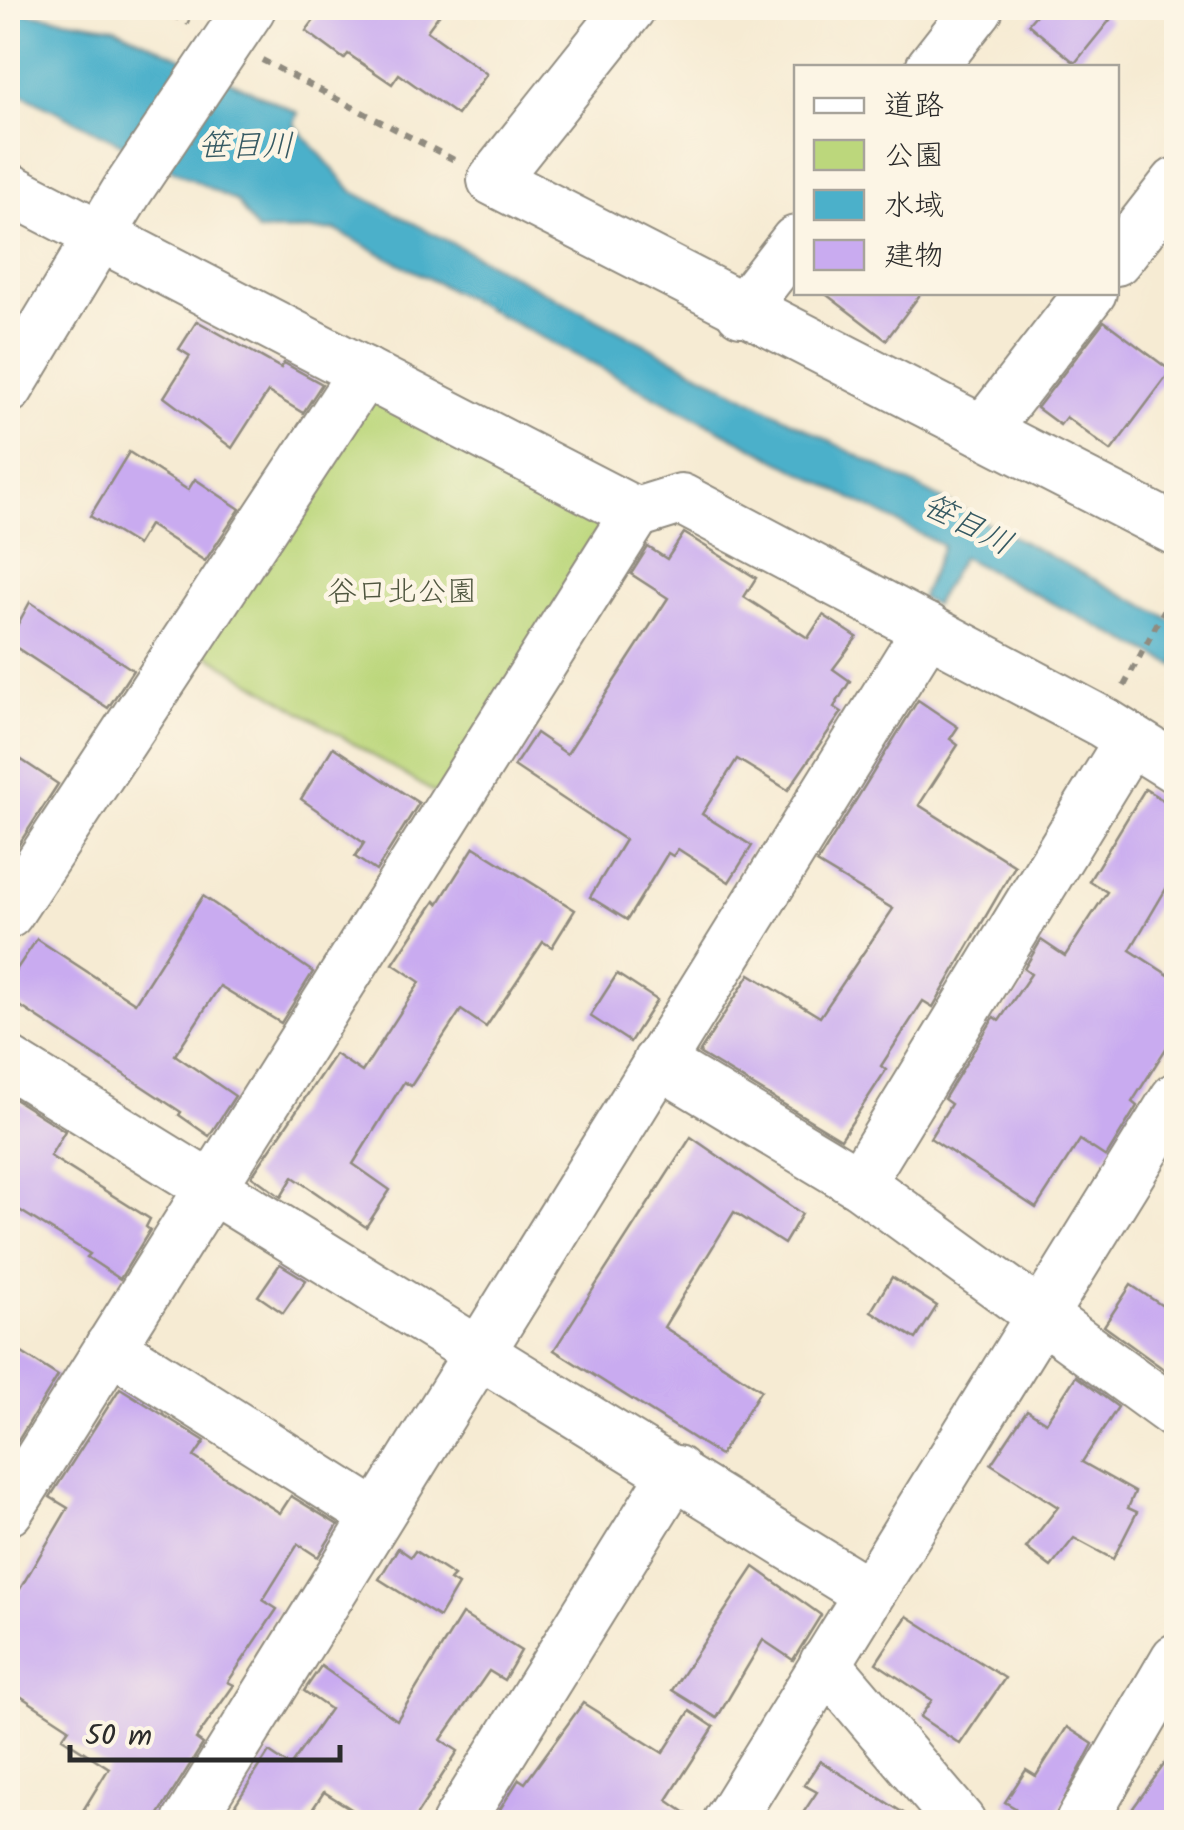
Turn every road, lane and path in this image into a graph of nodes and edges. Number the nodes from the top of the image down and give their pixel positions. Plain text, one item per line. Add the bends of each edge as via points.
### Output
1 (630, 8) edge
2 (978, 8) edge
3 (231, 33) edge
4 (934, 65) edge
5 (493, 180) junction
6 (1176, 183) edge
7 (8, 188) edge
8 (101, 236) junction
9 (794, 244) edge
10 (1119, 256) edge
11 (1089, 295) edge
12 (742, 311) junction
13 (364, 372) junction
14 (8, 388) edge
15 (982, 431) junction
16 (636, 513) junction
17 (1176, 530) edge
18 (1176, 588) edge
19 (928, 629) junction
20 (1122, 690) dead end
21 (1130, 740) junction
22 (1176, 768) edge
23 (8, 912) edge
24 (8, 1062) edge
25 (658, 1062) junction
26 (1176, 1098) edge
27 (859, 1183) junction
28 (210, 1188) junction
29 (1042, 1313) junction
30 (110, 1347) junction
31 (480, 1350) junction
32 (1176, 1414) edge
33 (676, 1471) junction
34 (8, 1510) edge
35 (377, 1516) junction
36 (868, 1593) junction
37 (1176, 1659) edge
38 (825, 1663) junction
39 (188, 1822) edge
40 (458, 1822) edge
41 (728, 1822) edge
42 (960, 1822) edge
43 (1081, 1822) edge

1 - 5 street
2 - 4 street
3 - 5 path
3 - 8 street
5 - 12 street
6 - 10 street
7 - 8 street
8 - 13 street
8 - 14 street
9 - 12 street
11 - 15 street
12 - 15 street
13 - 16 street
13 - 23 street
15 - 17 street
16 - 19 street via 681,499
16 - 28 street
18 - 20 path
19 - 21 street
19 - 25 street
21 - 22 street
21 - 27 street
24 - 28 street
25 - 27 street
25 - 31 street
26 - 29 street
27 - 29 street
28 - 30 street
28 - 31 street
29 - 32 street
29 - 36 street
30 - 34 street
30 - 35 street
31 - 33 street
31 - 35 street
33 - 36 street
33 - 40 street
35 - 39 street
36 - 38 street
37 - 43 street
38 - 41 street
38 - 42 street

